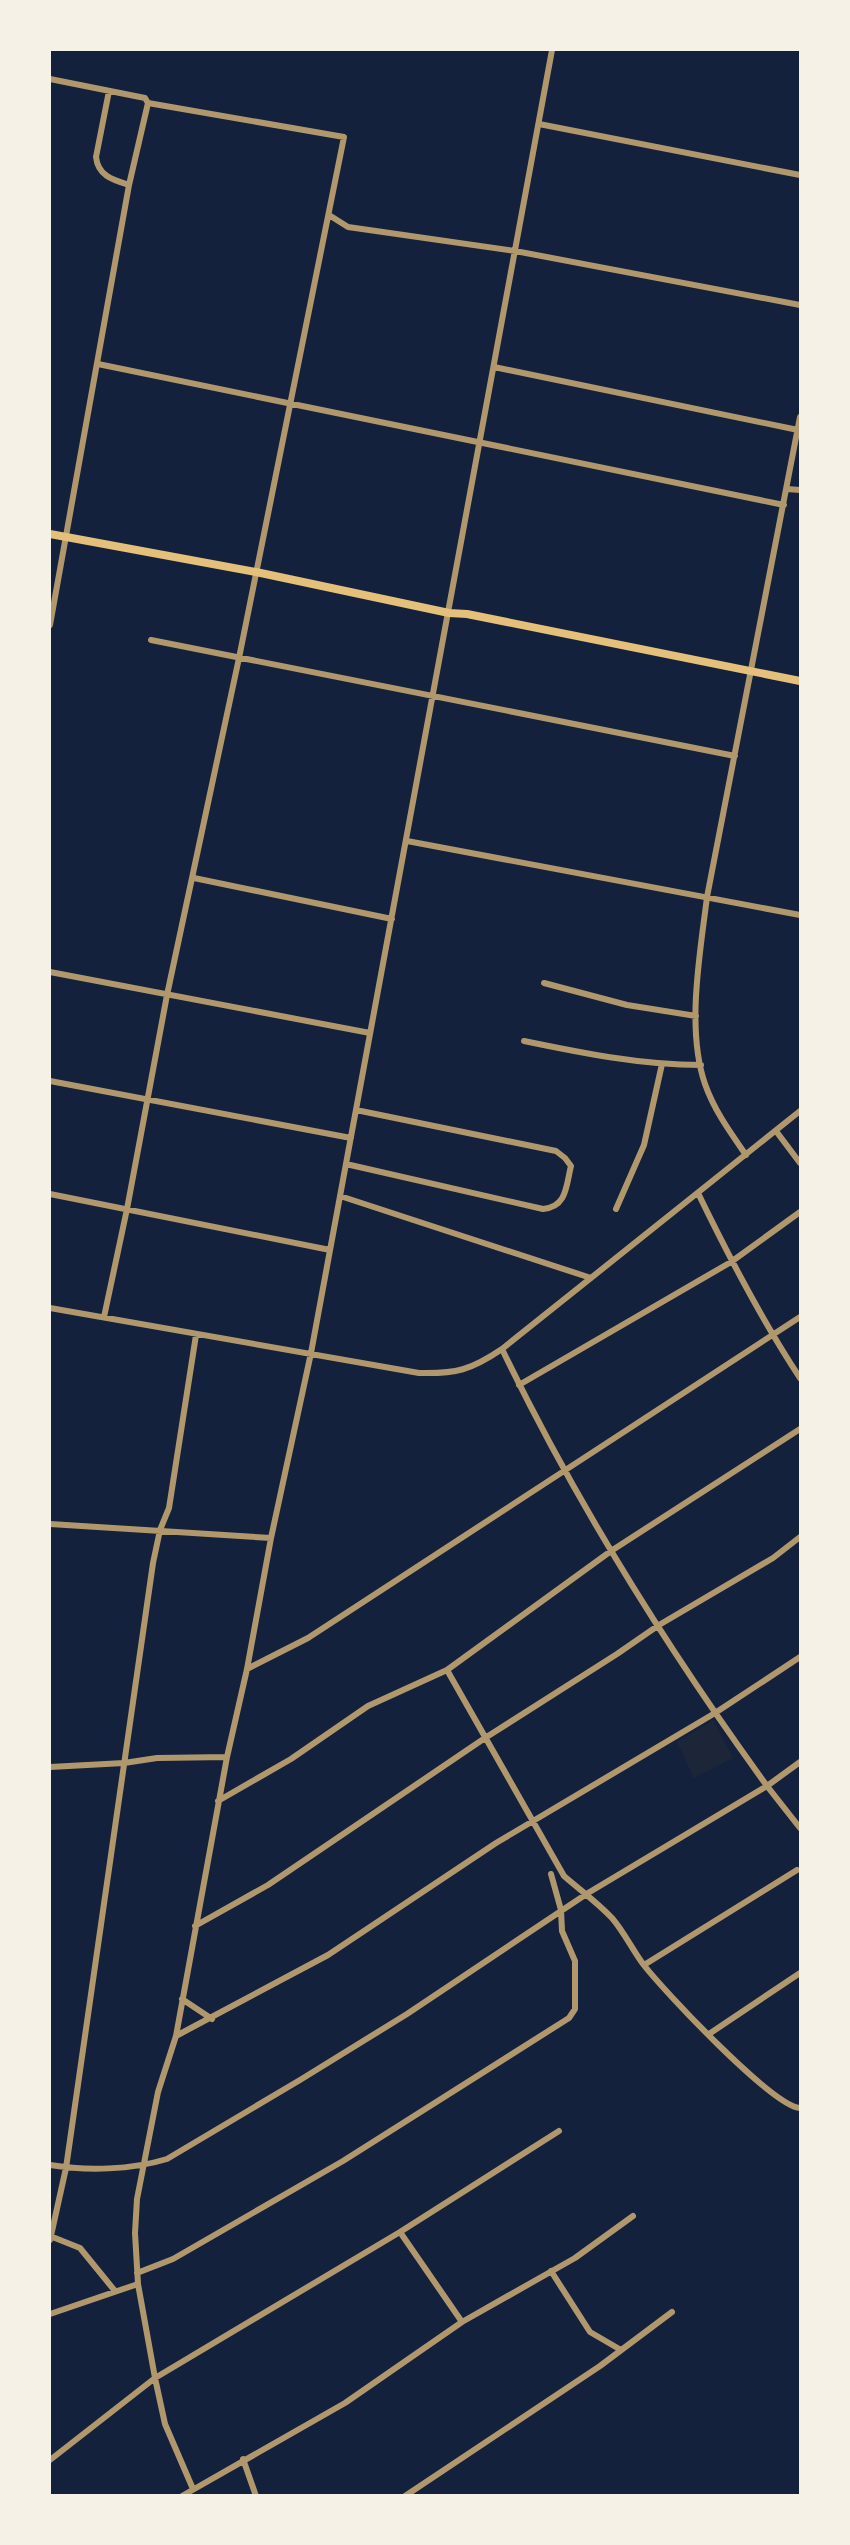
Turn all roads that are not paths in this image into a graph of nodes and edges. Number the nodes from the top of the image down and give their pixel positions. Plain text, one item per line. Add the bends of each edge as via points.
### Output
1 (552, 50) edge
2 (50, 79) edge
3 (109, 91) junction
4 (148, 103) junction
5 (539, 124) junction
6 (801, 175) edge
7 (129, 186) junction
8 (329, 215) junction
9 (515, 251) junction
10 (801, 305) edge
11 (98, 364) junction
12 (494, 367) junction
13 (291, 402) junction
14 (801, 417) edge
15 (798, 430) junction
16 (480, 441) junction
17 (787, 489) junction
18 (801, 490) edge
19 (784, 505) junction
20 (50, 534) edge
21 (65, 537) junction
22 (256, 572) junction
23 (450, 613) junction
24 (50, 625) edge
25 (151, 640) dead end
26 (239, 658) junction
27 (750, 671) junction
28 (801, 681) edge
29 (434, 697) junction
30 (735, 756) junction
31 (406, 841) junction
32 (194, 878) junction
33 (707, 897) junction
34 (801, 915) edge
35 (392, 919) junction
36 (50, 972) edge
37 (544, 983) dead end
38 (167, 995) junction
39 (696, 1016) junction
40 (370, 1033) junction
41 (524, 1041) dead end
42 (662, 1065) junction
43 (701, 1065) junction
44 (50, 1081) edge
45 (148, 1100) junction
46 (356, 1110) junction
47 (801, 1112) edge
48 (776, 1131) junction
49 (351, 1138) junction
50 (746, 1155) junction
51 (801, 1163) edge
52 (346, 1164) junction
53 (698, 1193) junction
54 (50, 1194) edge
55 (340, 1196) junction
56 (127, 1209) junction
57 (616, 1209) dead end
58 (801, 1212) edge
59 (330, 1250) junction
60 (731, 1262) junction
61 (591, 1278) junction
62 (50, 1308) edge
63 (104, 1317) junction
64 (801, 1317) edge
65 (196, 1335) junction
66 (773, 1337) junction
67 (502, 1349) junction
68 (311, 1353) junction
69 (801, 1378) edge
70 (519, 1385) junction
71 (801, 1429) edge
72 (563, 1471) junction
73 (50, 1524) edge
74 (160, 1530) junction
75 (801, 1537) edge
76 (271, 1538) junction
77 (611, 1551) junction
78 (658, 1624) junction
79 (801, 1657) edge
80 (247, 1669) junction
81 (447, 1670) junction
82 (715, 1713) junction
83 (485, 1738) junction
84 (227, 1757) junction
85 (801, 1762) edge
86 (124, 1763) junction
87 (50, 1767) edge
88 (767, 1786) junction
89 (218, 1801) junction
90 (532, 1821) junction
91 (801, 1828) edge
92 (797, 1870) dead end
93 (551, 1875) dead end
94 (588, 1893) junction
95 (561, 1910) junction
96 (195, 1926) junction
97 (644, 1965) junction
98 (801, 1973) edge
99 (182, 1999) junction
100 (212, 2019) junction
101 (709, 2034) junction
102 (176, 2036) junction
103 (801, 2108) edge
104 (559, 2131) dead end
105 (50, 2165) edge
106 (143, 2166) junction
107 (66, 2168) junction
108 (633, 2216) dead end
109 (400, 2232) junction
110 (50, 2238) edge
111 (551, 2271) junction
112 (137, 2272) junction
113 (138, 2284) junction
114 (115, 2291) junction
115 (672, 2312) dead end
116 (50, 2314) edge
117 (462, 2322) junction
118 (621, 2350) junction
119 (155, 2378) junction
120 (243, 2459) junction
121 (50, 2460) edge
122 (193, 2489) junction
123 (182, 2496) edge
124 (256, 2496) edge
125 (405, 2496) edge

1 - 5 street
2 - 3 street
3 - 4 street via 145,98
3 - 7 street via 97,165 109,178
4 - 7 street
4 - 8 street via 344,136
5 - 6 street
5 - 9 street
7 - 11 street
8 - 9 street via 348,227
8 - 13 street
9 - 10 street
9 - 12 street
11 - 13 street
11 - 21 street
12 - 15 street
12 - 16 street
13 - 16 street
13 - 22 street
14 - 15 street
15 - 17 street
16 - 19 street
16 - 23 street
17 - 18 street
17 - 19 street
19 - 27 street
20 - 21 main road
21 - 22 main road
21 - 24 street
22 - 23 main road
22 - 26 street
23 - 27 main road
23 - 29 street
25 - 26 street
26 - 29 street
26 - 32 street
27 - 28 main road
27 - 30 street
29 - 30 street
29 - 31 street
30 - 33 street
31 - 33 street
31 - 35 street
32 - 35 street
32 - 38 street
33 - 34 street
33 - 39 street
35 - 40 street
36 - 38 street
37 - 39 street via 627,1005
38 - 40 street
38 - 45 street
39 - 43 street
40 - 46 street
41 - 42 street
42 - 43 street
42 - 57 street via 644,1145
43 - 50 street via 720,1117
44 - 45 street
45 - 49 street
45 - 56 street
46 - 49 street
46 - 52 street via 556,1151 571,1166 561,1202 543,1209
47 - 48 street
48 - 50 street
48 - 51 street
49 - 52 street
50 - 53 street
52 - 55 street
53 - 60 street
53 - 61 street
54 - 56 street
55 - 59 street
55 - 61 street
56 - 59 street
56 - 63 street
58 - 60 street
59 - 68 street
60 - 66 street
60 - 70 street
61 - 67 street
62 - 63 street
63 - 65 street
64 - 66 street
65 - 68 street
65 - 74 street via 169,1508
66 - 69 street
66 - 72 street
67 - 68 street via 471,1368 444,1373 419,1373
67 - 70 street
68 - 76 street
70 - 72 street
71 - 77 street
72 - 77 street
72 - 80 street via 308,1638
73 - 74 street
74 - 76 street
74 - 86 street
75 - 78 street via 773,1558
76 - 80 street
77 - 78 street
77 - 81 street
78 - 82 street
78 - 83 street
79 - 82 street
80 - 84 street
81 - 83 street
81 - 89 street via 368,1706 291,1759
82 - 88 street
82 - 90 street
83 - 90 street
83 - 96 street via 268,1886
84 - 86 street via 157,1758
84 - 89 street
85 - 88 street
86 - 87 street
86 - 107 street
88 - 91 street
88 - 94 street
89 - 96 street
90 - 94 street via 564,1875
90 - 100 street via 435,1881 328,1956
92 - 97 street
93 - 95 street
94 - 95 street
94 - 97 street via 613,1919
95 - 106 street via 407,2014 300,2080 167,2159
95 - 112 street via 562,1930 575,1961 575,2009 569,2018 343,2161 173,2259
96 - 99 street
97 - 101 street
98 - 101 street
99 - 100 street
99 - 102 street
100 - 102 street
101 - 103 street via 749,2075 791,2106
102 - 106 street via 158,2092
104 - 109 street
105 - 107 street
106 - 107 street
106 - 112 street via 136,2222
107 - 110 street
108 - 111 street
109 - 117 street
109 - 119 street
110 - 114 street via 81,2248
111 - 117 street
111 - 118 street via 590,2332
112 - 113 street
113 - 114 street
113 - 119 street
114 - 116 street
115 - 118 street
117 - 120 street via 345,2403
118 - 125 street
119 - 121 street
119 - 122 street via 165,2424
120 - 122 street
120 - 124 street
122 - 123 street

